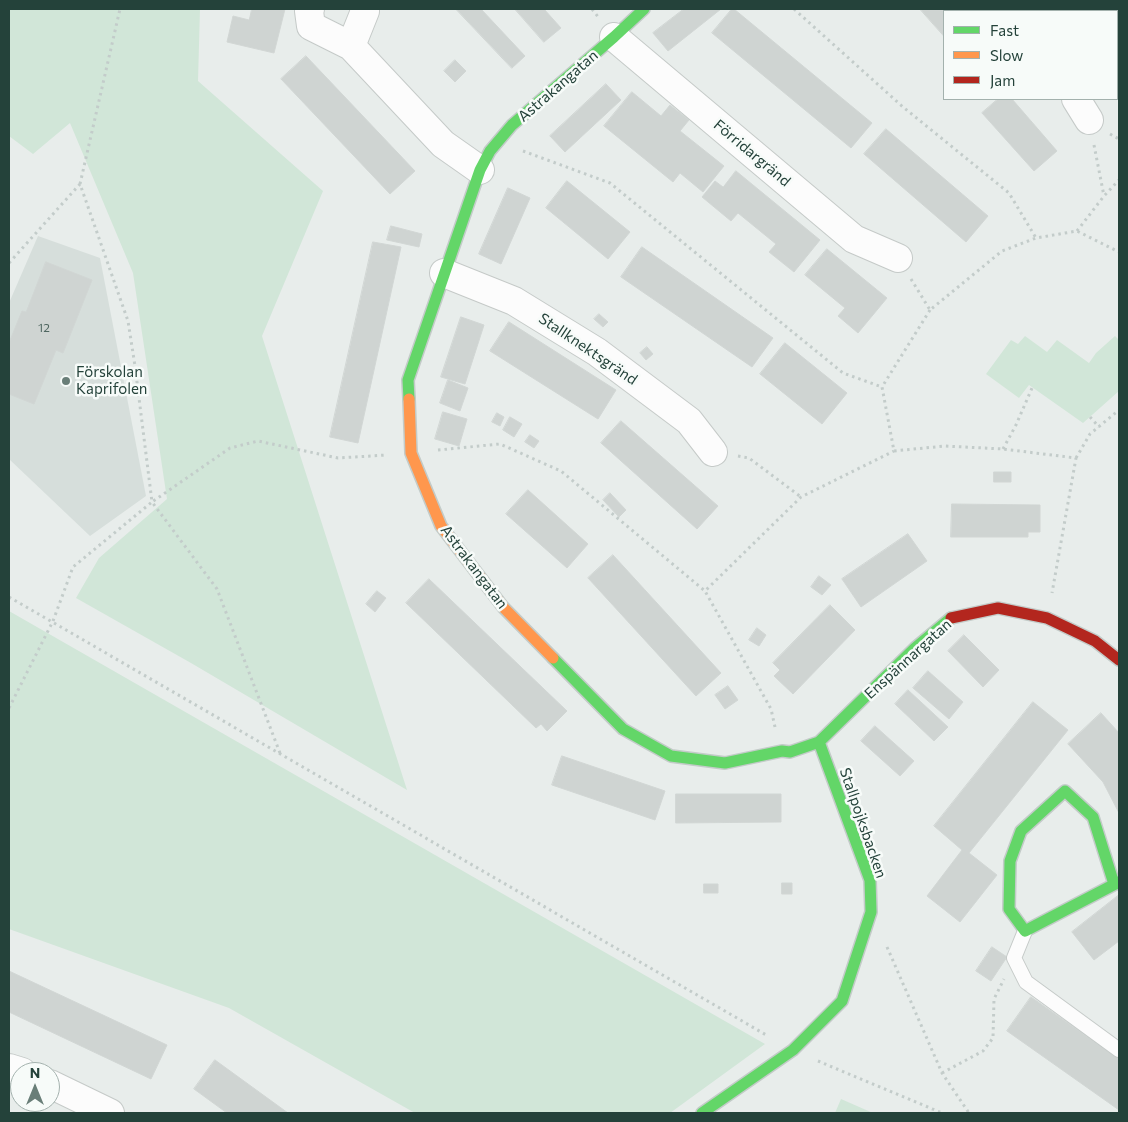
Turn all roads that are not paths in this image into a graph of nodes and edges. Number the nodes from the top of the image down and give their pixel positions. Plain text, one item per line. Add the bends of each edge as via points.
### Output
1 (310, 9) edge
2 (364, 9) edge
3 (644, 9) edge
4 (614, 37) junction
5 (351, 46) junction
6 (480, 170) junction
7 (898, 258) road end
8 (444, 273) junction
9 (713, 452) road end
10 (1119, 660) edge
11 (819, 742) junction
12 (1116, 883) edge
13 (1025, 931) junction
14 (1119, 1050) edge
15 (60, 1089) edge
16 (110, 1113) edge
17 (702, 1113) edge

1 - 5 street via 311,26
2 - 5 street
3 - 4 street, Astrakangatan
4 - 6 street, Astrakangatan via 512,126 490,151
4 - 7 street, Förridargränd via 854,239
5 - 6 street via 443,144
6 - 8 street, Astrakangatan
8 - 9 street, Stallknektsgränd via 514,301 597,352 689,421
8 - 11 street, Astrakangatan via 408,380 411,453 441,526 503,607 623,729 671,756 726,763 790,752
10 - 11 street, Enspännargatan via 1095,641 1048,618 998,608 951,618 915,648
11 - 17 street, Stallpojksbacken via 870,880 871,912 842,1002 793,1050
12 - 13 street
12 - 13 street via 1093,816 1065,791 1021,831 1010,861 1009,909
13 - 14 lane via 1014,958 1026,982
15 - 16 street

